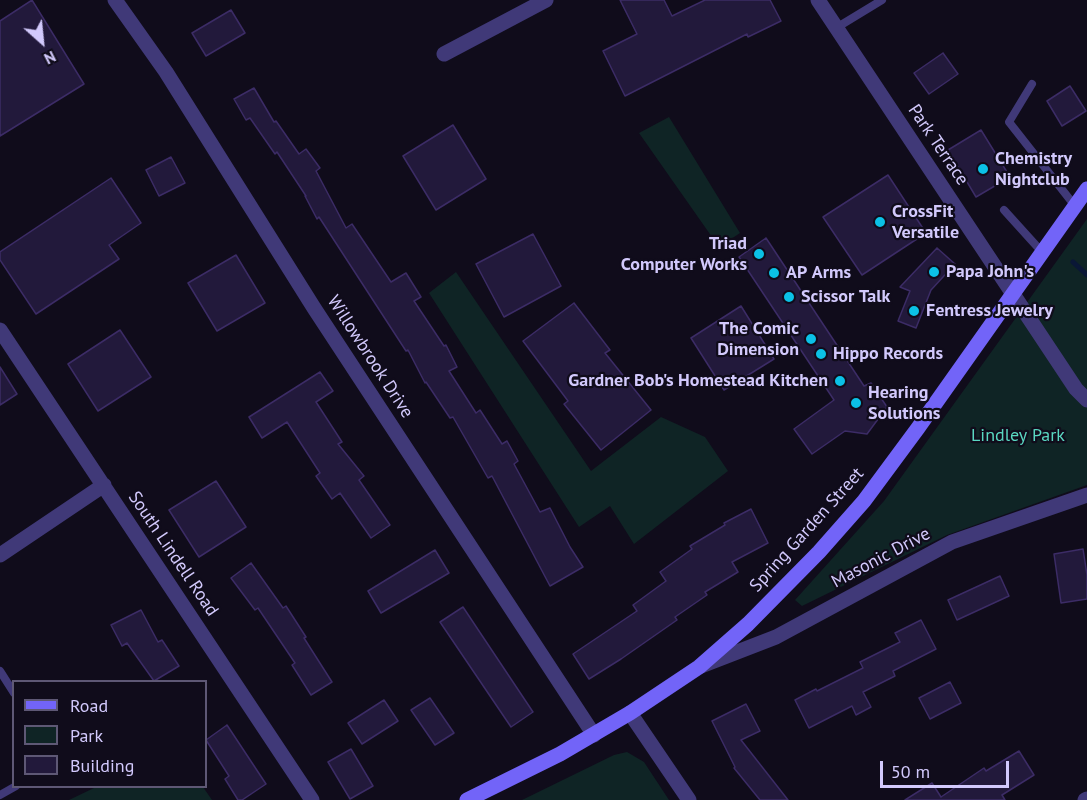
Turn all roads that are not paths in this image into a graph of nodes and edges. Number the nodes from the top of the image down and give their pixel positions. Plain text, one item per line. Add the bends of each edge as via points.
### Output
1 (115, 0) edge
2 (546, 0) edge
3 (818, 0) edge
4 (882, 0) edge
5 (836, 28) junction
6 (444, 54) dead end
7 (1032, 84) dead end
8 (1087, 189) edge
9 (1075, 206) junction
10 (1005, 210) dead end
11 (1042, 252) junction
12 (1012, 293) junction
13 (0, 330) edge
14 (1087, 400) edge
15 (104, 485) junction
16 (1087, 495) edge
17 (0, 555) edge
18 (699, 667) junction
19 (0, 671) edge
20 (12, 690) edge
21 (630, 713) junction
22 (594, 735) junction
23 (312, 800) edge
24 (466, 800) edge
25 (689, 800) edge

1 - 22 street, Willowbrook Drive via 166,72 314,308
2 - 6 street
3 - 5 street, Park Terrace
4 - 5 lane
5 - 12 street, Park Terrace
7 - 9 lane via 1009,122
8 - 9 main road, Spring Garden Street
9 - 11 main road, Spring Garden Street
10 - 11 lane
11 - 12 main road, Spring Garden Street
12 - 14 street, Park Terrace
12 - 18 main road, Spring Garden Street via 864,501 748,624
13 - 15 street, South Lindell Road
15 - 17 street
15 - 23 street, South Lindell Road
16 - 18 street, Masonic Drive via 952,542 776,637
18 - 21 main road, Spring Garden Street
19 - 20 lane
21 - 22 main road, Spring Garden Street
21 - 25 street
22 - 24 main road, Spring Garden Street

